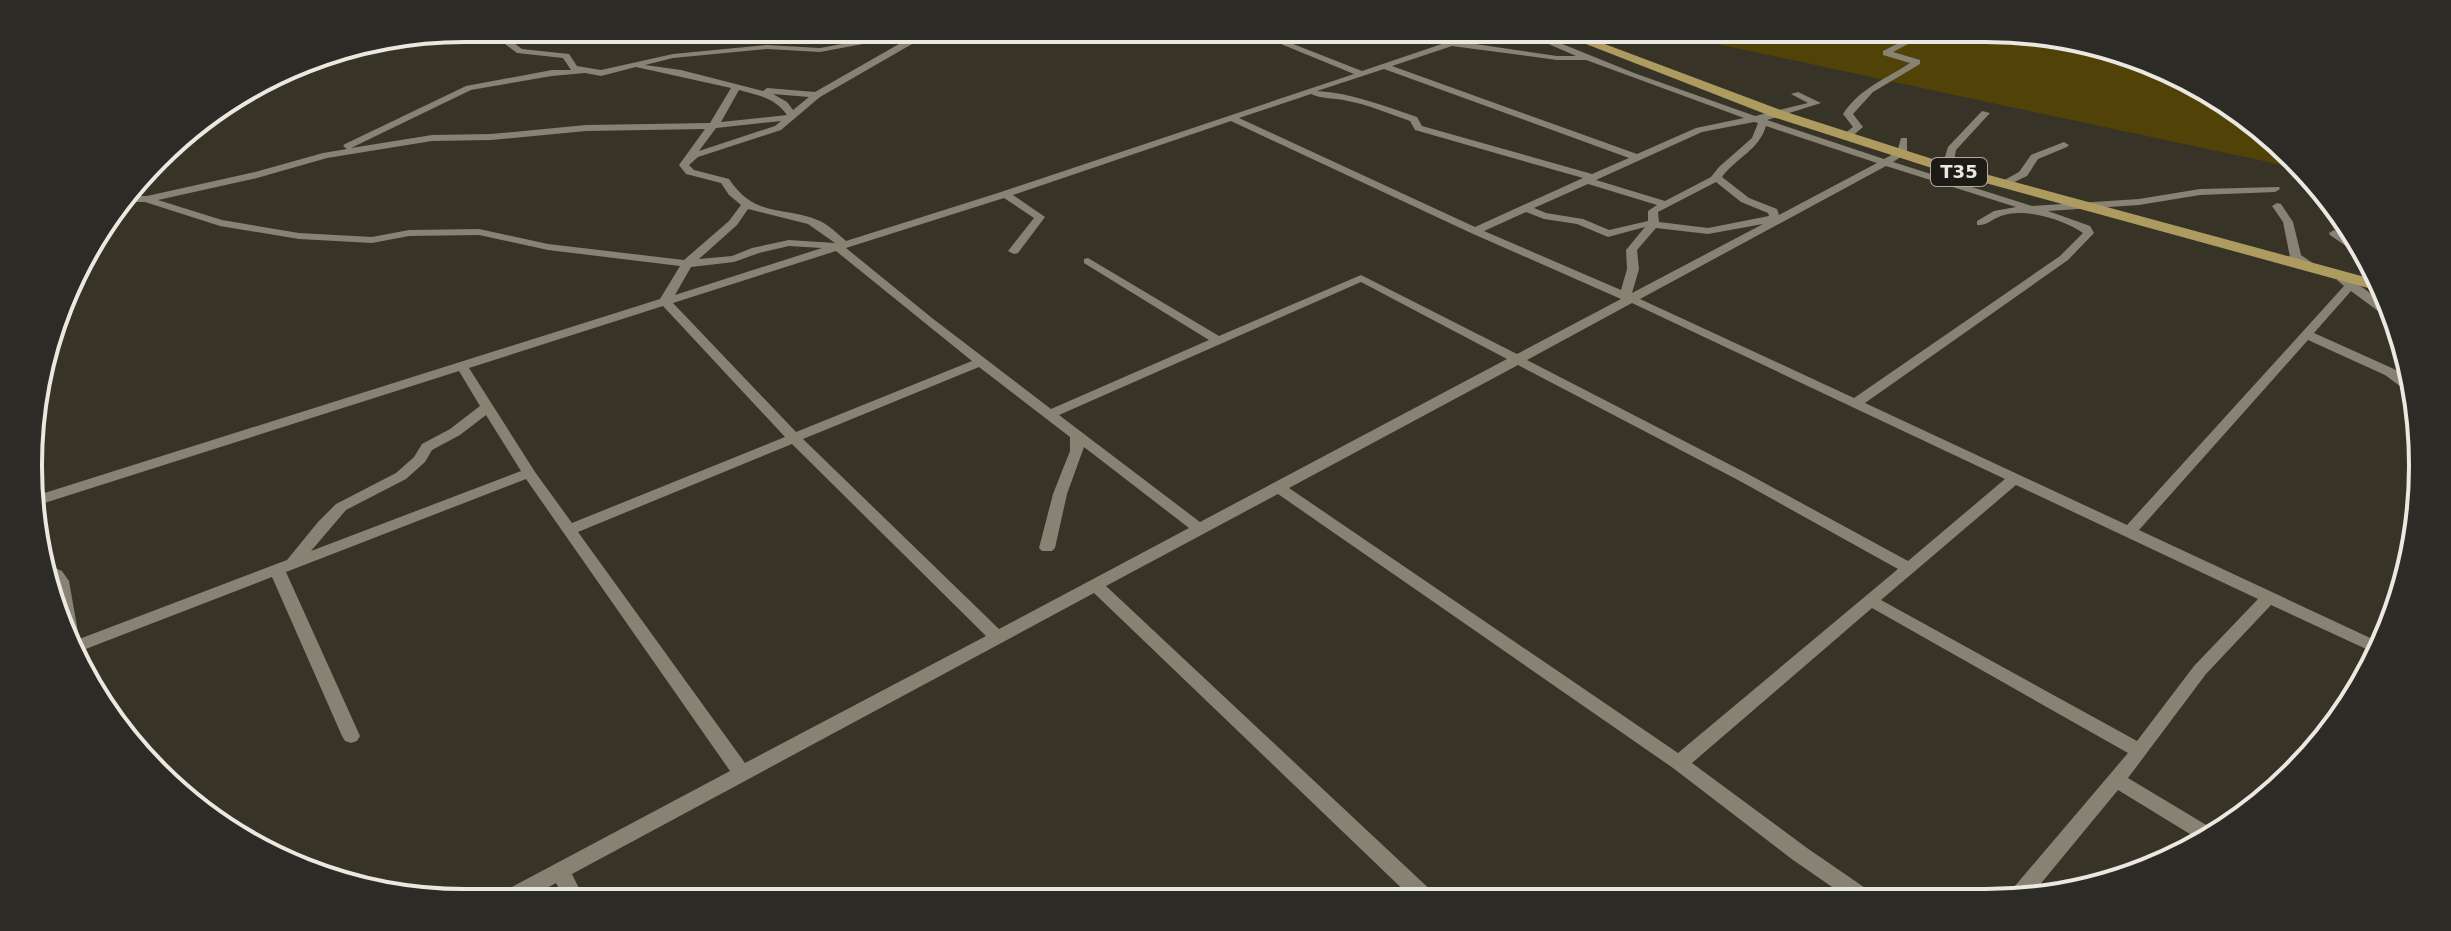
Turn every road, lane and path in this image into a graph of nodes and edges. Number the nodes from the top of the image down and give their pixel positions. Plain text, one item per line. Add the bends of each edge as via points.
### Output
1 (513, 42) edge
2 (871, 42) edge
3 (908, 42) edge
4 (1282, 42) edge
5 (1452, 42) edge
6 (1551, 42) edge
7 (1588, 42) edge
8 (1907, 42) edge
9 (1449, 43) junction
10 (1592, 58) junction
11 (634, 66) junction
12 (1383, 66) junction
13 (589, 72) junction
14 (1360, 73) junction
15 (736, 88) junction
16 (751, 91) junction
17 (1304, 93) junction
18 (1795, 94) dead end
19 (817, 95) junction
20 (1985, 113) dead end
21 (1778, 114) junction
22 (791, 116) junction
23 (1232, 118) junction
24 (1759, 120) junction
25 (709, 127) junction
26 (1847, 136) junction
27 (2064, 145) dead end
28 (1903, 146) junction
29 (326, 155) junction
30 (1635, 157) junction
31 (687, 160) junction
32 (1885, 163) junction
33 (1943, 167) junction
34 (1589, 178) junction
35 (1717, 178) junction
36 (2002, 184) junction
37 (2275, 189) dead end
38 (1005, 194) junction
39 (137, 199) edge
40 (146, 199) junction
41 (747, 203) junction
42 (1668, 205) junction
43 (2083, 206) junction
44 (2277, 206) dead end
45 (1525, 208) junction
46 (2039, 210) junction
47 (1776, 220) junction
48 (1981, 223) dead end
49 (1654, 224) junction
50 (1475, 231) junction
51 (2334, 233) dead end
52 (2344, 240) edge
53 (840, 245) junction
54 (1014, 251) dead end
55 (1088, 261) dead end
56 (687, 264) junction
57 (2318, 271) junction
58 (2344, 282) junction
59 (2368, 285) edge
60 (1629, 298) junction
61 (665, 301) junction
62 (2378, 305) edge
63 (2309, 335) junction
64 (1217, 340) junction
65 (1519, 360) junction
66 (982, 361) junction
67 (461, 365) junction
68 (2400, 378) edge
69 (1856, 403) junction
70 (487, 407) junction
71 (1049, 415) junction
72 (1077, 436) junction
73 (793, 437) junction
74 (529, 473) junction
75 (2015, 478) junction
76 (1278, 487) junction
77 (44, 498) edge
78 (1198, 528) junction
79 (571, 529) junction
80 (2129, 532) junction
81 (1047, 548) dead end
82 (285, 567) junction
83 (1907, 567) junction
84 (1095, 585) junction
85 (2269, 597) junction
86 (1871, 601) junction
87 (998, 638) junction
88 (2369, 644) edge
89 (82, 645) edge
90 (351, 736) dead end
91 (2140, 751) junction
92 (1679, 763) junction
93 (741, 772) junction
94 (2117, 780) junction
95 (2200, 830) edge
96 (560, 870) junction
97 (2027, 887) edge
98 (525, 889) edge
99 (569, 889) edge
100 (1416, 889) edge
101 (1851, 889) edge

1 - 13 street via 520,51 566,56 574,68
2 - 11 street via 820,50 767,47 673,56
3 - 19 street
4 - 14 street
5 - 9 street
6 - 10 street
7 - 21 highway, T35
8 - 26 street via 1886,53 1917,62 1851,108 1848,114 1858,127
9 - 10 street
9 - 12 street
10 - 24 street
11 - 13 street
11 - 15 street
12 - 14 street
12 - 30 street
13 - 29 street via 469,88
14 - 17 street
15 - 16 street
15 - 25 street
16 - 19 street
16 - 22 street via 779,100
17 - 23 street
17 - 34 street via 1344,95 1376,104 1414,119 1418,128
18 - 21 street via 1817,103
19 - 22 street
20 - 33 street via 1951,149
21 - 24 street
21 - 26 highway, T35
22 - 25 street
22 - 31 street via 766,134
23 - 38 street
23 - 50 street
24 - 30 street via 1699,130
24 - 32 street
24 - 35 street via 1755,144 1722,168
25 - 29 street via 598,127 432,138
25 - 31 street
26 - 28 highway, T35
27 - 36 street via 2034,157 2023,174
28 - 32 street
28 - 33 highway, T35
29 - 40 street
30 - 34 street
31 - 41 street via 685,169 725,181 733,195
32 - 46 street
32 - 47 street
33 - 36 highway, T35
34 - 42 street
34 - 45 street
35 - 42 street
35 - 47 street via 1745,200 1773,211
36 - 43 highway, T35
37 - 43 street
38 - 53 street
38 - 54 street via 1040,217
39 - 40 street
40 - 56 street via 212,222 299,236 372,240 409,233 479,232 548,247
41 - 53 street via 819,225
41 - 56 street via 733,223
42 - 49 street via 1653,212
43 - 46 street
43 - 57 highway, T35
44 - 57 street via 2289,224 2296,257
45 - 49 street via 1608,234
45 - 50 street
46 - 48 street via 2004,211
46 - 69 street via 2089,233 2064,258
47 - 49 street via 1708,231
47 - 60 street
49 - 60 street via 1632,248
50 - 60 street
51 - 52 street
53 - 56 street via 789,243 734,259
53 - 61 street
53 - 66 street
55 - 64 street
56 - 61 street
57 - 58 highway, T35
58 - 59 highway, T35
58 - 62 street
58 - 63 street
60 - 65 street
60 - 69 street
61 - 67 street
61 - 73 street
63 - 68 street
63 - 80 street
64 - 65 street via 1361,278
64 - 71 street
65 - 76 street
65 - 83 street
66 - 71 street
66 - 73 street
67 - 70 street
67 - 77 street
69 - 75 street
70 - 74 street
70 - 82 street via 427,447 408,472 345,504
71 - 72 street
72 - 78 street
72 - 81 street
73 - 79 street
73 - 87 street
74 - 79 street
74 - 82 street
75 - 80 street
75 - 83 street
76 - 78 street
76 - 92 street
78 - 84 street
79 - 93 street
80 - 85 street
82 - 89 street
82 - 90 street
83 - 86 street
84 - 87 street
84 - 100 street
85 - 88 street
85 - 91 street via 2200,670
86 - 91 street
86 - 92 street
87 - 93 street
91 - 94 street
92 - 101 street
93 - 96 street
94 - 95 street
94 - 97 street
96 - 98 street
96 - 99 street

